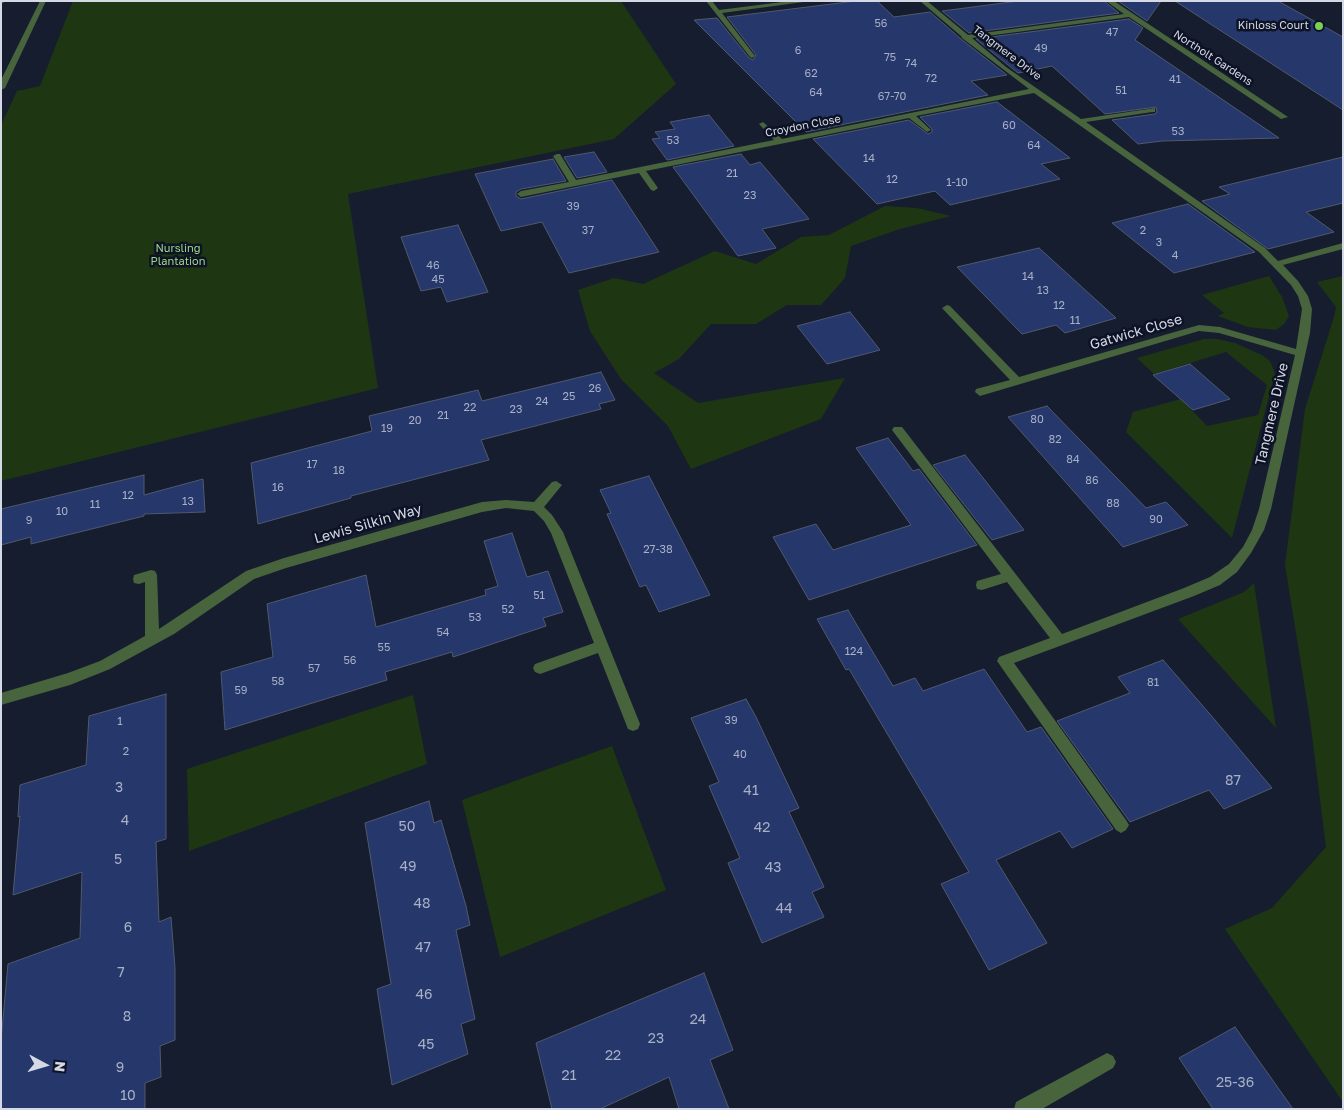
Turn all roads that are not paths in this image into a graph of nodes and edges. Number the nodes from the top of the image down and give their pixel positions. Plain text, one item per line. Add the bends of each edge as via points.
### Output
1 (43, 1) edge
2 (709, 1) edge
3 (808, 1) edge
4 (923, 1) edge
5 (1109, 1) edge
6 (718, 12) junction
7 (1130, 15) junction
8 (964, 37) junction
9 (752, 56) dead end
10 (1, 88) edge
11 (1036, 90) junction
12 (1152, 110) dead end
13 (911, 116) junction
14 (1284, 117) dead end
15 (1080, 121) junction
16 (763, 124) dead end
17 (926, 130) dead end
18 (780, 142) junction
19 (557, 156) dead end
20 (641, 170) junction
21 (574, 183) junction
22 (654, 188) dead end
23 (521, 194) dead end
24 (1343, 246) edge
25 (1277, 264) junction
26 (947, 308) dead end
27 (1300, 354) junction
28 (1017, 381) junction
29 (980, 392) dead end
30 (898, 430) dead end
31 (556, 485) dead end
32 (537, 507) junction
33 (1010, 576) junction
34 (139, 579) dead end
35 (982, 585) dead end
36 (152, 639) junction
37 (1059, 640) junction
38 (601, 646) junction
39 (540, 668) dead end
40 (1, 699) edge
41 (633, 724) dead end
42 (1121, 826) dead end
43 (1107, 1062) dead end
44 (1023, 1109) edge

1 - 10 street
2 - 6 street
3 - 6 street
4 - 8 street, Tangmere Drive
5 - 7 street, Northolt Gardens
6 - 9 street
7 - 8 street
7 - 14 street, Northolt Gardens
8 - 11 street, Tangmere Drive
11 - 13 street, Croydon Close
11 - 15 street, Tangmere Drive
12 - 15 street
13 - 17 street
13 - 18 street, Croydon Close
15 - 25 street, Tangmere Drive via 1262,250
16 - 18 street
18 - 20 street, Croydon Close
19 - 21 street
20 - 21 street, Croydon Close
20 - 22 street
21 - 23 street, Croydon Close
24 - 25 street
25 - 27 street, Tangmere Drive via 1295,282 1307,309
26 - 28 street
27 - 28 street, Gatwick Close via 1220,330 1199,328
27 - 37 street, Tangmere Drive via 1265,509 1258,530 1233,568 1215,581 1189,592
28 - 29 street, Gatwick Close
30 - 33 street
31 - 32 street
32 - 36 street, Lewis Silkin Way via 506,504 482,507 284,563 250,576
32 - 38 street via 557,532
33 - 35 street
33 - 37 street
34 - 36 street via 151,575
36 - 40 street, Lewis Silkin Way via 105,665
37 - 42 street, Tangmere Drive via 1004,661
38 - 39 street
38 - 41 street
43 - 44 street

